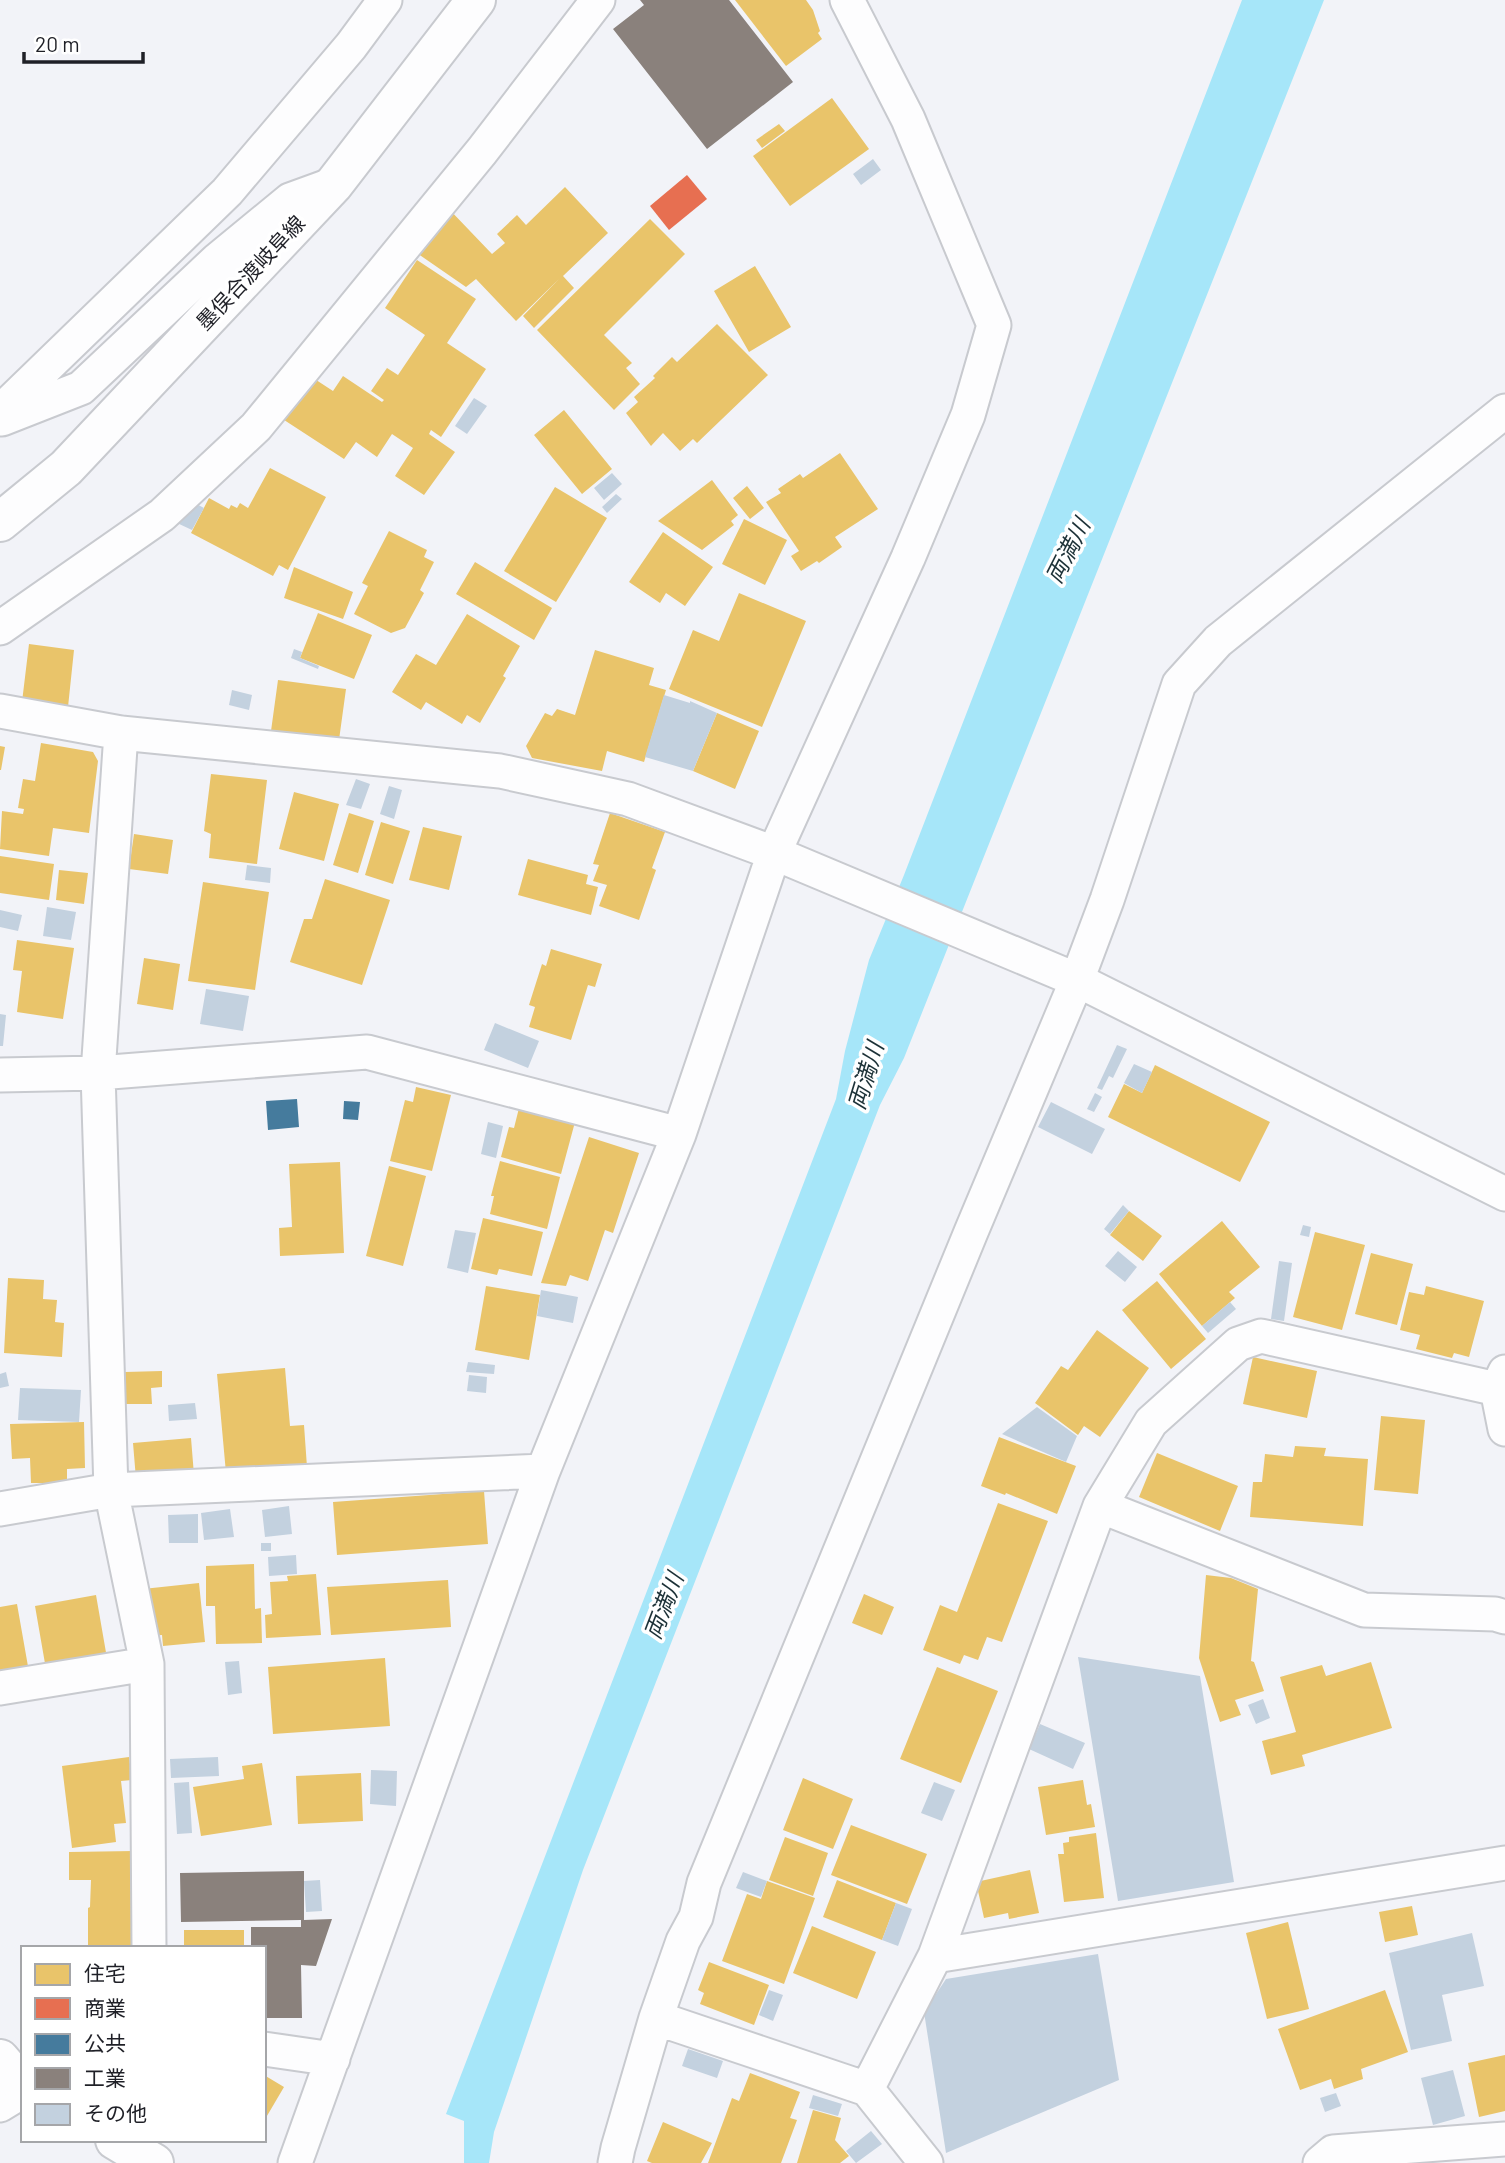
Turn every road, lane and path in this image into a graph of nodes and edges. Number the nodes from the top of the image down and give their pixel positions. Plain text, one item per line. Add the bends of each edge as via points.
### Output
1 (385, 0) edge
2 (476, 0) edge
3 (598, 0) edge
4 (847, 0) edge
5 (334, 184) junction
6 (1505, 411) edge
7 (0, 412) edge
8 (0, 420) edge
9 (0, 522) edge
10 (0, 628) edge
11 (0, 711) edge
12 (121, 733) junction
13 (785, 858) junction
14 (1066, 975) junction
15 (98, 1073) junction
16 (0, 1075) edge
17 (679, 1134) junction
18 (1505, 1194) edge
19 (1501, 1381) edge
20 (1505, 1429) edge
21 (543, 1471) junction
22 (111, 1490) junction
23 (1100, 1506) junction
24 (0, 1509) edge
25 (1505, 1617) edge
26 (147, 1664) junction
27 (0, 1688) edge
28 (1505, 1863) edge
29 (149, 1946) edge
30 (935, 1956) junction
31 (656, 2018) junction
32 (266, 2049) edge
33 (0, 2059) edge
34 (333, 2059) junction
35 (21, 2085) edge
36 (21, 2089) edge
37 (867, 2089) junction
38 (0, 2105) edge
39 (1505, 2139) edge
40 (118, 2142) edge
41 (154, 2163) edge
42 (295, 2163) edge
43 (615, 2163) edge
44 (926, 2163) edge
45 (1320, 2163) edge

1 - 7 street via 227,192
2 - 5 main road, 墨俣合渡岐阜線
3 - 10 street via 256,427 162,515
4 - 13 street via 908,119 994,325 968,415
5 - 8 street via 290,200 217,260 81,388
5 - 9 main road, 墨俣合渡岐阜線 via 66,468
6 - 14 street via 1218,641 1179,684 1107,900
11 - 12 street
12 - 13 street via 500,771 628,799
12 - 15 street
13 - 14 street
13 - 17 street
14 - 18 street
14 - 31 street via 971,1232 709,1871
15 - 16 street
15 - 17 street via 367,1052
15 - 22 street
17 - 21 street
19 - 20 street
19 - 23 street via 1261,1336 1238,1344 1151,1422
21 - 22 street
21 - 34 street
22 - 24 street
22 - 26 street
23 - 25 street via 1364,1610
23 - 30 street
26 - 27 street
26 - 29 street
28 - 30 street
30 - 37 street
31 - 37 street
31 - 43 street
32 - 34 street
33 - 35 main road
34 - 42 street
36 - 38 street
37 - 44 street
39 - 45 street via 1333,2152
40 - 41 main road

